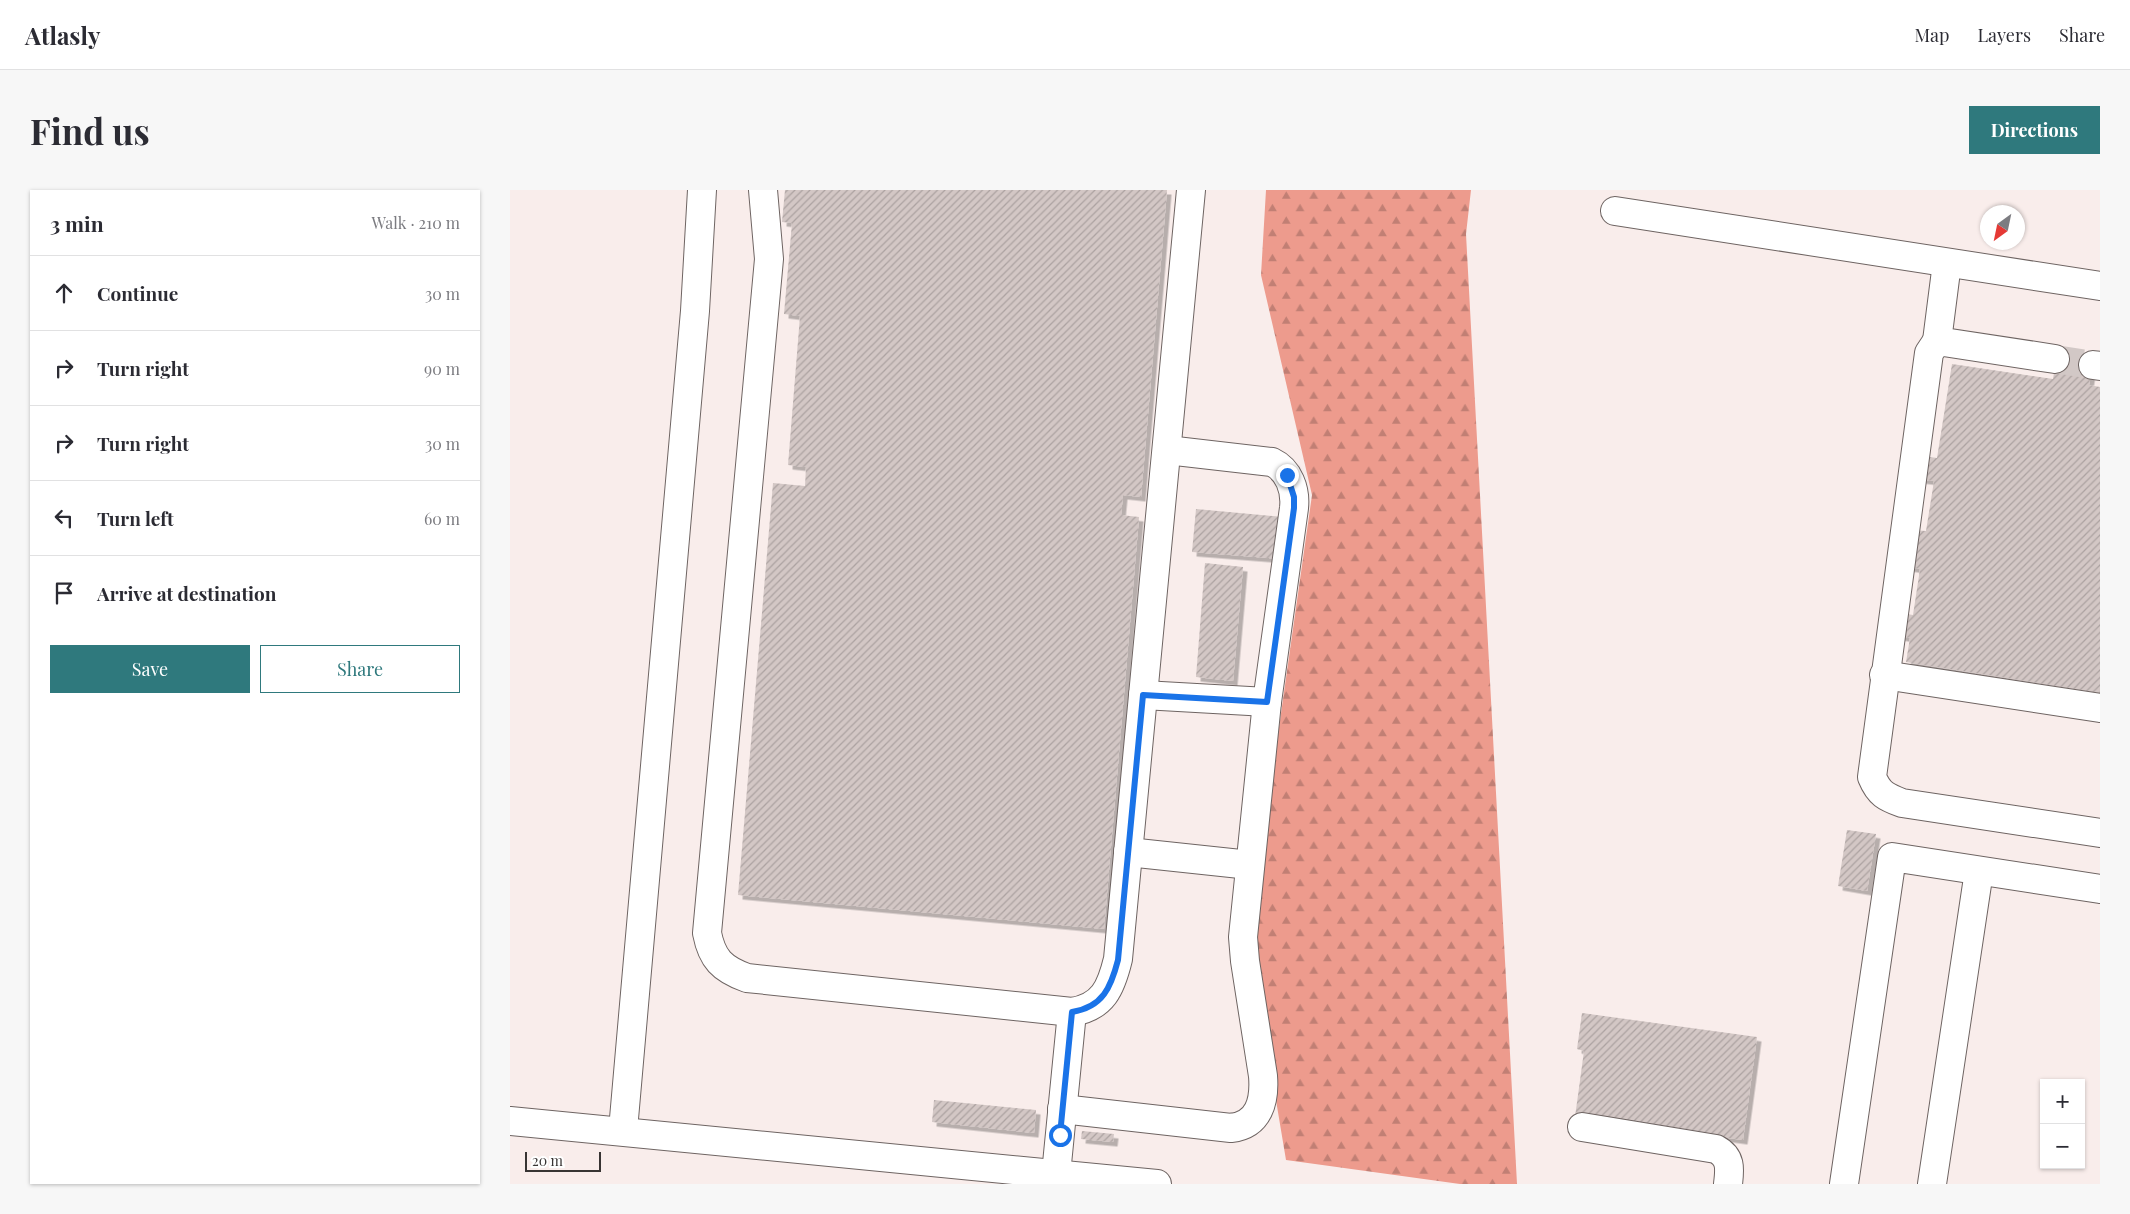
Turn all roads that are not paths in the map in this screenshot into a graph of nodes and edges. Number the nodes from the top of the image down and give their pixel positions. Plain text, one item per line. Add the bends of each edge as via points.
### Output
1 (702, 190) edge
2 (763, 190) edge
3 (1192, 190) edge
4 (1615, 211) dead end
5 (1947, 262) junction
6 (2100, 286) edge
7 (1938, 341) junction
8 (2055, 359) tunnel mouth
9 (1167, 450) junction
10 (1884, 675) junction
11 (1143, 695) junction
12 (1267, 702) junction
13 (2100, 708) edge
14 (2100, 833) edge
15 (1128, 852) junction
16 (1250, 865) junction
17 (1979, 871) junction
18 (2100, 889) edge
19 (1072, 1012) junction
20 (1062, 1109) junction
21 (510, 1121) edge
22 (1582, 1127) dead end
23 (623, 1130) junction
24 (1056, 1174) junction
25 (1158, 1184) edge
26 (1728, 1184) edge
27 (1844, 1184) edge
28 (1932, 1184) edge

1 - 23 street via 695,310
2 - 19 street via 769,259 707,933 710,948 719,963 747,978
3 - 9 street
4 - 5 street
5 - 6 street
5 - 7 street
7 - 8 street
7 - 10 street via 1929,353
9 - 11 street
9 - 12 street via 1272,462 1287,475 1294,508
10 - 13 street
10 - 14 street via 1872,777 1877,789 1888,798 1902,803
11 - 12 street
11 - 15 street
12 - 16 street
15 - 16 street
15 - 19 street via 1118,960 1113,976 1095,1005
16 - 20 street via 1243,937 1264,1087 1256,1117 1245,1125 1231,1128
17 - 18 street
17 - 27 street via 1892,857
17 - 28 street
19 - 20 street
20 - 24 street
21 - 23 street
22 - 26 street via 1716,1149 1728,1160
23 - 24 street
24 - 25 street

